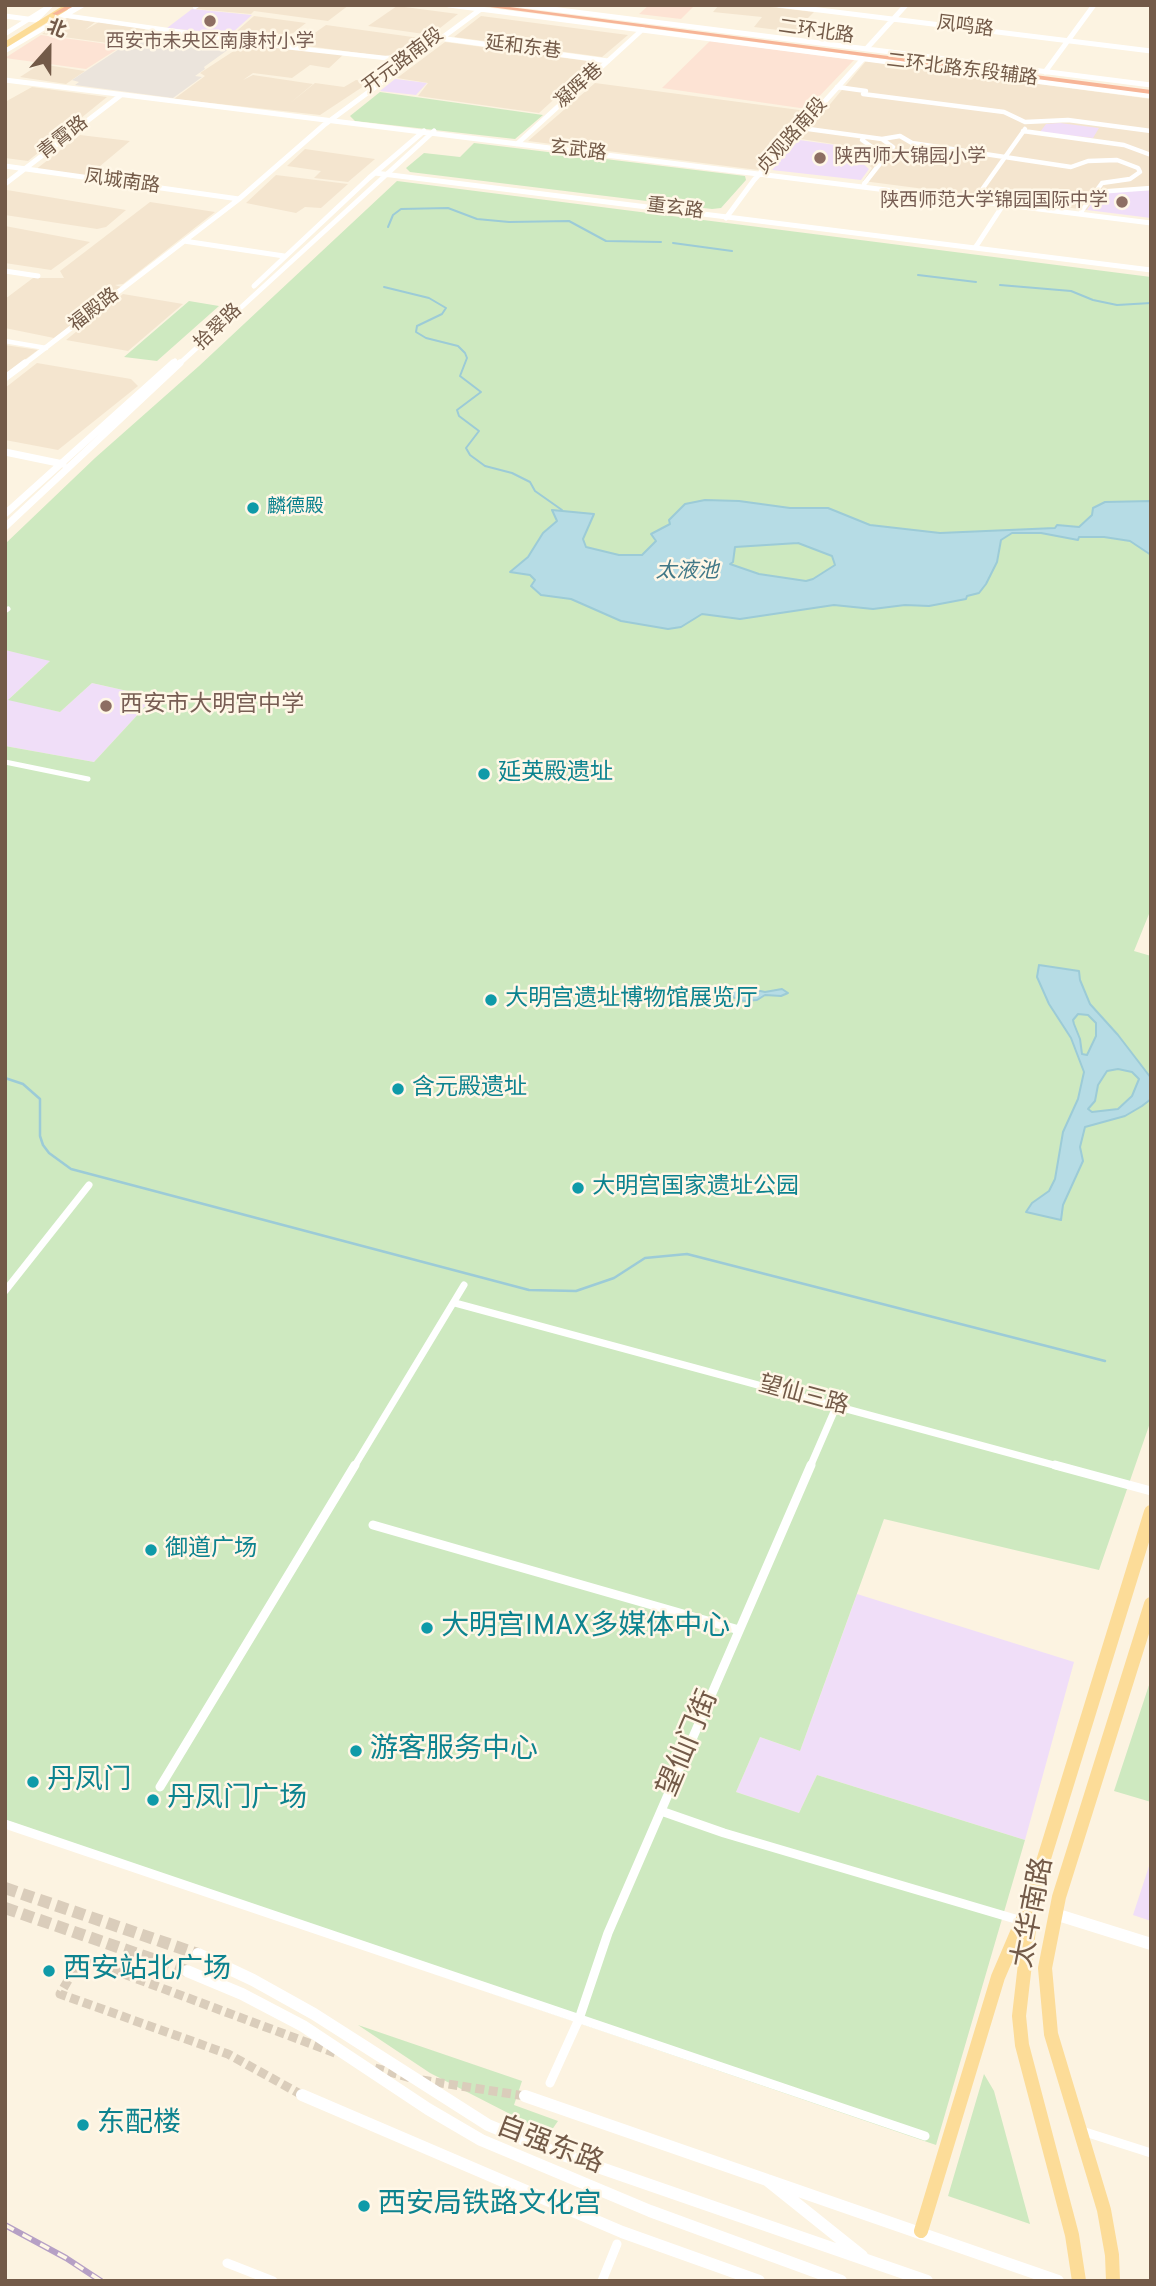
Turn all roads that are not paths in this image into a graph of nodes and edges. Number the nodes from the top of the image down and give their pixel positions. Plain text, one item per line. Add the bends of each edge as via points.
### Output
1 (59, 5) edge
2 (73, 5) edge
3 (83, 5) edge
4 (449, 5) edge
5 (467, 5) edge
6 (498, 5) edge
7 (520, 5) edge
8 (779, 5) edge
9 (906, 5) edge
10 (913, 5) edge
11 (1094, 5) edge
12 (481, 7) edge
13 (52, 13) edge
14 (5, 16) edge
15 (33, 19) junction
16 (897, 20) junction
17 (643, 29) junction
18 (24, 33) junction
19 (6, 35) edge
20 (440, 38) junction
21 (785, 41) junction
22 (1067, 41) junction
23 (842, 45) junction
24 (5, 48) edge
25 (867, 48) junction
26 (876, 49) junction
27 (819, 50) junction
28 (1151, 51) edge
29 (900, 52) junction
30 (841, 56) junction
31 (411, 57) junction
32 (863, 59) junction
33 (608, 61) junction
34 (885, 62) junction
35 (908, 62) junction
36 (966, 65) junction
37 (1045, 72) junction
38 (5, 79) edge
39 (837, 88) junction
40 (1151, 90) edge
41 (121, 95) junction
42 (328, 120) junction
43 (1030, 122) junction
44 (801, 128) junction
45 (1023, 131) junction
46 (1151, 131) edge
47 (428, 132) junction
48 (864, 137) junction
49 (882, 139) junction
50 (518, 143) junction
51 (912, 143) junction
52 (928, 145) junction
53 (893, 146) junction
54 (889, 152) junction
55 (1151, 155) edge
56 (1004, 158) junction
57 (5, 166) edge
58 (25, 169) junction
59 (375, 173) junction
60 (760, 173) junction
61 (384, 174) junction
62 (5, 184) edge
63 (864, 184) junction
64 (1151, 188) edge
65 (1096, 192) junction
66 (976, 198) junction
67 (238, 199) junction
68 (1004, 203) junction
69 (1082, 212) junction
70 (726, 218) junction
71 (1151, 221) edge
72 (184, 241) junction
73 (976, 247) junction
74 (284, 256) junction
75 (1151, 268) edge
76 (5, 271) edge
77 (38, 276) dead end
78 (5, 341) edge
79 (46, 348) junction
80 (5, 378) edge
81 (5, 452) edge
82 (59, 463) junction
83 (70, 466) junction
84 (5, 514) edge
85 (5, 527) edge
86 (5, 762) edge
87 (88, 779) dead end
88 (89, 1185) dead end
89 (464, 1285) dead end
90 (5, 1291) edge
91 (454, 1303) junction
92 (836, 1407) junction
93 (1151, 1491) edge
94 (1151, 1512) edge
95 (373, 1525) dead end
96 (1151, 1604) edge
97 (739, 1630) junction
98 (160, 1787) dead end
99 (661, 1811) junction
100 (5, 1824) edge
101 (1033, 1894) junction
102 (1055, 1914) junction
103 (1022, 1921) junction
104 (1151, 1944) edge
105 (198, 1954) tunnel mouth
106 (187, 1971) tunnel mouth
107 (579, 2019) junction
108 (550, 2083) dead end
109 (302, 2095) tunnel mouth
110 (526, 2096) tunnel mouth
111 (1081, 2131) junction
112 (925, 2136) dead end
113 (1151, 2153) edge
114 (760, 2175) junction
115 (921, 2231) junction
116 (617, 2244) dead end
117 (868, 2260) junction
118 (227, 2263) dead end
119 (273, 2281) edge
120 (602, 2281) edge
121 (759, 2281) edge
122 (841, 2281) edge
123 (927, 2281) edge
124 (1058, 2281) edge
125 (1079, 2281) edge
126 (1113, 2281) edge

1 - 13 highway
2 - 13 highway
3 - 13 street
4 - 12 street
5 - 12 highway, 二环北路
5 - 12 street
6 - 21 highway, 二环北路
7 - 23 street, 二环北路东段辅路
8 - 16 street, 凤鸣路
9 - 16 street
10 - 16 street
11 - 22 street
12 - 17 street, 二环北路东段辅路
12 - 20 street, 开元路南段
12 - 27 highway, 二环北路
13 - 15 main road
13 - 18 main road
13 - 18 street
13 - 31 street via 286,47
14 - 15 street
15 - 18 main road
15 - 19 street
16 - 22 street, 凤鸣路
16 - 25 street
16 - 26 street
17 - 30 street, 二环北路东段辅路
17 - 33 street, 凝晖巷
18 - 19 main road
18 - 24 main road
20 - 31 street, 开元路南段
20 - 33 street, 延和东巷
20 - 42 street, 开元路南段
21 - 23 street
21 - 36 highway, 二环北路
22 - 28 street, 凤鸣路
22 - 37 street
23 - 25 street, 二环北路东段辅路
25 - 26 street, 二环北路东段辅路
26 - 29 street, 二环北路东段辅路
27 - 30 highway
27 - 35 highway, 二环北路
29 - 36 street
29 - 37 street, 二环北路东段辅路
30 - 32 street, 二环北路东段辅路
31 - 42 street, 开元路南段
32 - 34 street, 二环北路东段辅路
32 - 39 street, 贞观路南段
33 - 50 street, 凝晖巷
34 - 35 highway
34 - 40 street, 二环北路东段辅路
35 - 40 highway, 二环北路
36 - 40 highway, 二环北路
37 - 40 street, 二环北路东段辅路
38 - 41 street, 玄武路
39 - 43 street via 1004,112
39 - 44 street, 贞观路南段
41 - 42 street, 玄武路
41 - 58 street, 青霄路
42 - 47 street, 玄武路
42 - 67 street, 福殿路
43 - 45 street
43 - 46 street via 1068,120
44 - 48 street
44 - 60 street, 贞观路南段
45 - 55 street via 1124,145
45 - 56 street
47 - 50 street, 玄武路
47 - 59 street, 拾翠路
47 - 61 street, 拾翠路
48 - 49 street
48 - 54 street via 865,143
49 - 51 street via 900,136
49 - 53 street
50 - 60 street, 玄武路
51 - 52 street
51 - 53 street
52 - 54 street via 914,152
52 - 56 street
53 - 54 street
54 - 63 street
56 - 65 street via 1071,167 1117,160 1138,167 1140,172 1119,182 1102,183
56 - 66 street
57 - 58 street, 凤城南路
58 - 62 street, 青霄路
58 - 67 street, 凤城南路
59 - 61 street, 重玄路
59 - 74 street, 拾翠路
60 - 63 street, 玄武路
60 - 68 street, 玄武路
60 - 70 street, 贞观路南段
61 - 70 street, 重玄路
61 - 83 street, 拾翠路
63 - 66 street, 玄武路
64 - 65 street
65 - 69 street
66 - 68 street, 玄武路
67 - 72 street, 福殿路
68 - 69 street, 玄武路
68 - 71 street, 玄武路
68 - 73 street
69 - 71 street, 玄武路
70 - 73 street, 重玄路
72 - 74 street
72 - 79 street, 福殿路
73 - 75 street, 重玄路
74 - 82 street, 拾翠路 via 158,378
76 - 77 street
78 - 79 street
79 - 80 street, 福殿路
81 - 82 street
82 - 83 street
82 - 84 street, 拾翠路
83 - 85 street, 拾翠路
86 - 87 street
88 - 90 street
89 - 91 street
91 - 92 street, 望仙三路
91 - 98 street
92 - 93 street, 望仙三路
92 - 97 street, 望仙门街
94 - 101 main road, 太华南路
95 - 97 street
96 - 102 main road, 太华南路
97 - 99 street, 望仙门街
99 - 103 street
99 - 107 street, 望仙门街 via 608,1933
100 - 107 street
101 - 103 main road
101 - 125 main road, 太华南路 via 1019,2016 1022,2045 1072,2235
102 - 104 street
102 - 111 main road, 太华南路 via 1045,1968 1046,2005 1061,2073
103 - 115 main road via 998,1977
105 - 117 street, 自强东路 via 314,2014 488,2125
106 - 122 street, 自强东路 via 303,2026 481,2140 650,2211
107 - 108 street, 望仙门街
107 - 112 street
109 - 121 street via 622,2232
110 - 114 street
111 - 113 street
111 - 126 main road, 太华南路 via 1104,2210
114 - 115 street
114 - 117 street
115 - 124 street
116 - 120 street
117 - 123 street, 自强东路
118 - 119 street

